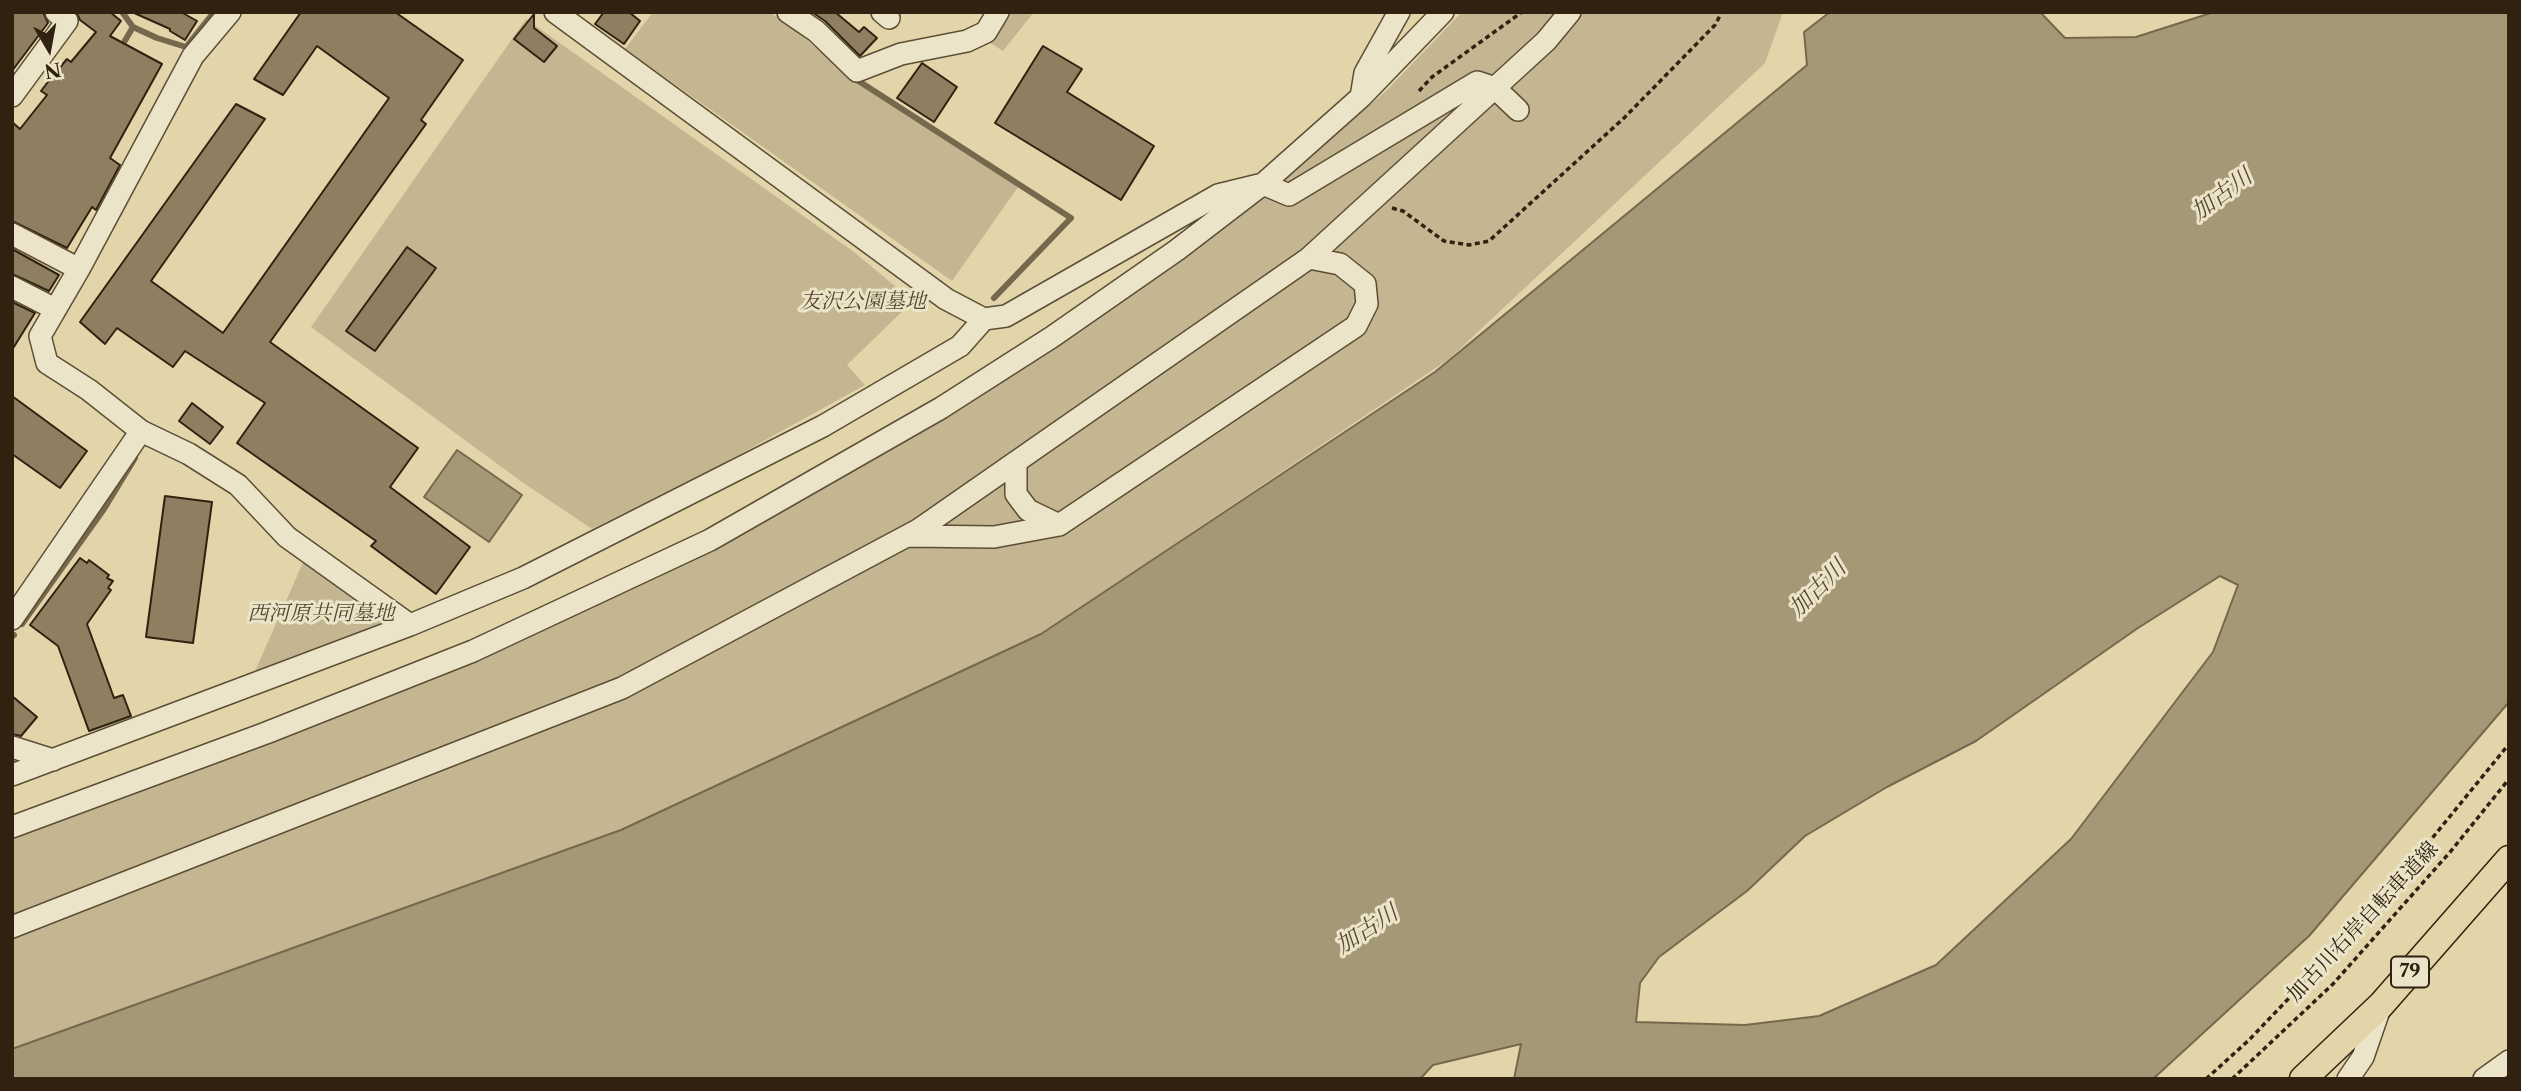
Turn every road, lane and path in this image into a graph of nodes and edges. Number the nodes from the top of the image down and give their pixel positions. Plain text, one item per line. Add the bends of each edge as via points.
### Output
1 (56, 12) edge
2 (230, 12) edge
3 (788, 12) edge
4 (998, 12) edge
5 (1399, 12) edge
6 (1443, 12) edge
7 (1570, 12) edge
8 (1722, 12) edge
9 (557, 13) edge
10 (1494, 88) junction
11 (12, 96) edge
12 (1361, 97) junction
13 (1518, 110) dead end
14 (1263, 184) junction
15 (1370, 202) junction
16 (12, 234) edge
17 (1310, 258) junction
18 (79, 269) junction
19 (12, 287) edge
20 (55, 309) junction
21 (984, 319) junction
22 (141, 431) junction
23 (1016, 463) junction
24 (1059, 525) junction
25 (908, 536) junction
26 (12, 619) edge
27 (410, 625) junction
28 (2509, 744) edge
29 (12, 747) edge
30 (53, 760) junction
31 (12, 775) edge
32 (2509, 779) edge
33 (12, 827) edge
34 (2509, 859) edge
35 (12, 927) edge
36 (2381, 1005) junction
37 (2509, 1060) edge
38 (2206, 1079) edge
39 (2232, 1079) edge
40 (2303, 1079) edge
41 (2348, 1079) edge
42 (2484, 1079) edge

1 - 11 street via 67,21
2 - 18 street via 193,56
3 - 4 street via 857,71 901,54 967,41 986,32
5 - 12 street via 1365,73
6 - 12 street
7 - 10 street via 1546,41
8 - 15 path via 1715,25 1624,118 1489,241 1469,245 1444,241 1402,211
9 - 21 street via 946,299
10 - 13 street
10 - 14 street via 1477,82 1289,195
10 - 15 street
12 - 14 street
14 - 21 street via 1218,195 1006,316
14 - 33 street via 1052,337 941,408 710,540 473,651
15 - 17 street
16 - 18 street
17 - 23 street
17 - 24 street via 1340,264 1365,284 1367,304 1356,326
18 - 20 street
19 - 20 street
20 - 22 street via 40,336 47,363
21 - 27 street via 960,346 823,426 523,578
22 - 26 street
22 - 27 street via 238,485 287,537
23 - 24 street via 1016,494 1028,510
23 - 25 street
24 - 25 street via 994,537
25 - 35 street via 622,688
27 - 30 street
28 - 38 path via 2376,907
29 - 30 street
30 - 31 street
32 - 39 path, 加古川右岸自転車道線 via 2333,984
34 - 36 main road, 79
36 - 40 main road, 79
36 - 41 street
37 - 42 street

